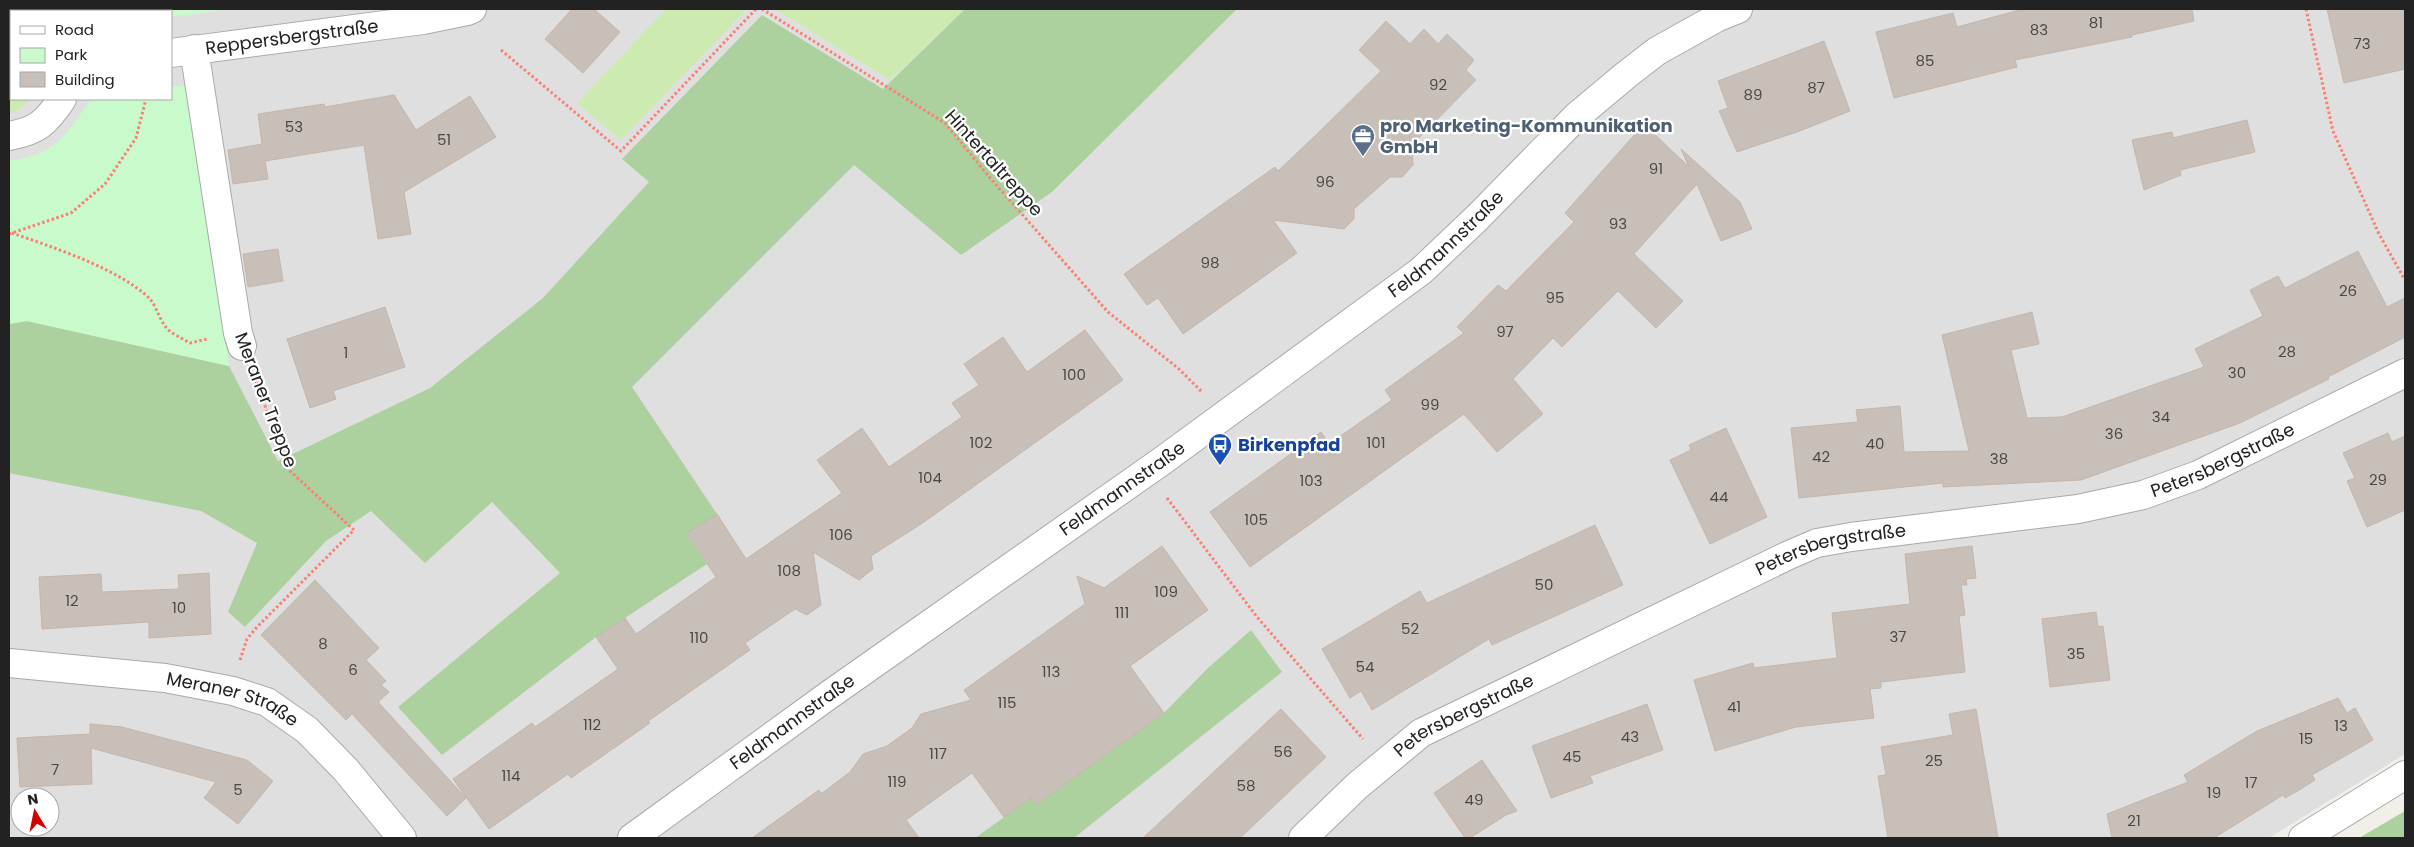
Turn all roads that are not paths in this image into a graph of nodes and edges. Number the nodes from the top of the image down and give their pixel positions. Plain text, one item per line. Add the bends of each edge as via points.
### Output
1 (472, 9) edge
2 (1738, 9) edge
3 (182, 51) edge
4 (61, 100) edge
5 (9, 136) edge
6 (240, 339) road end
7 (2405, 372) edge
8 (9, 663) edge
9 (2405, 774) edge
10 (402, 838) edge
11 (632, 838) edge
12 (1303, 838) edge
13 (2303, 838) edge

1 - 3 street, Reppersbergstraße via 423,20
2 - 11 street, Feldmannstraße via 1685,35 1644,61 1577,116 1421,271 1147,471
3 - 6 street, Meraner Treppe
4 - 5 street via 50,117 29,132
7 - 12 street, Petersbergstraße via 2230,460 2143,496 2078,509 1851,536 1817,543 1421,733 1357,786
8 - 10 street, Meraner Straße via 165,678 233,691 267,702 307,730 346,770
9 - 13 street

